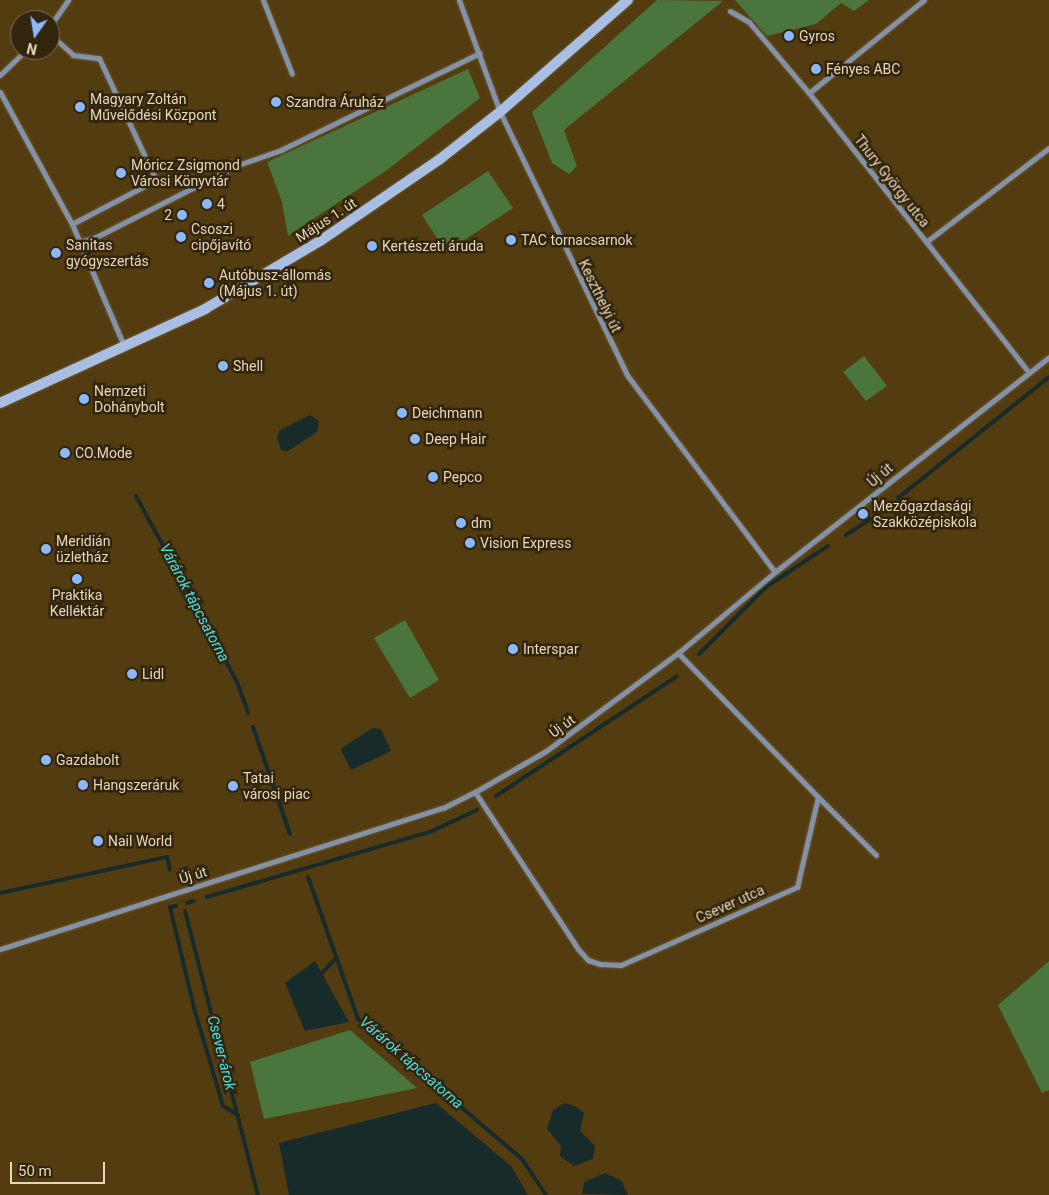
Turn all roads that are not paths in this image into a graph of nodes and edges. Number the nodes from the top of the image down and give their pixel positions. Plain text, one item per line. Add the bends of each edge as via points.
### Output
1 (68, 0) edge
2 (263, 0) edge
3 (459, 0) edge
4 (628, 0) edge
5 (924, 0) edge
6 (730, 11) dead end
7 (60, 12) edge
8 (60, 44) edge
9 (480, 53) junction
10 (16, 60) edge
11 (292, 74) dead end
12 (0, 76) edge
13 (0, 92) edge
14 (809, 93) junction
15 (500, 112) junction
16 (1049, 148) edge
17 (72, 224) junction
18 (79, 242) junction
19 (926, 242) junction
20 (124, 346) junction
21 (1049, 357) edge
22 (1029, 373) junction
23 (0, 403) edge
24 (775, 572) junction
25 (678, 653) junction
26 (475, 792) junction
27 (818, 797) junction
28 (876, 855) dead end
29 (0, 949) edge

1 - 7 street
2 - 11 street
3 - 9 street, Keszthelyi út
4 - 15 main road, Május 1. út
5 - 14 street
6 - 14 street, Thury György utca via 749,22
8 - 17 street via 72,55 99,58 156,180
9 - 15 street, Keszthelyi út
9 - 18 street via 282,150 238,165 96,237
10 - 12 street
13 - 17 street
14 - 19 street, Thury György utca
15 - 20 main road, Május 1. út via 370,208 284,263 205,309
15 - 24 street, Keszthelyi út via 627,376
16 - 19 street
17 - 18 street
18 - 20 street
19 - 22 street, Thury György utca
20 - 23 main road, Május 1. út
21 - 22 street, Új út
22 - 24 street, Új út
24 - 25 street, Új út
25 - 26 street, Új út via 546,751
25 - 27 street
26 - 27 street, Csever utca via 578,950 588,960 612,966 797,887
26 - 29 street, Új út via 443,808
27 - 28 street

